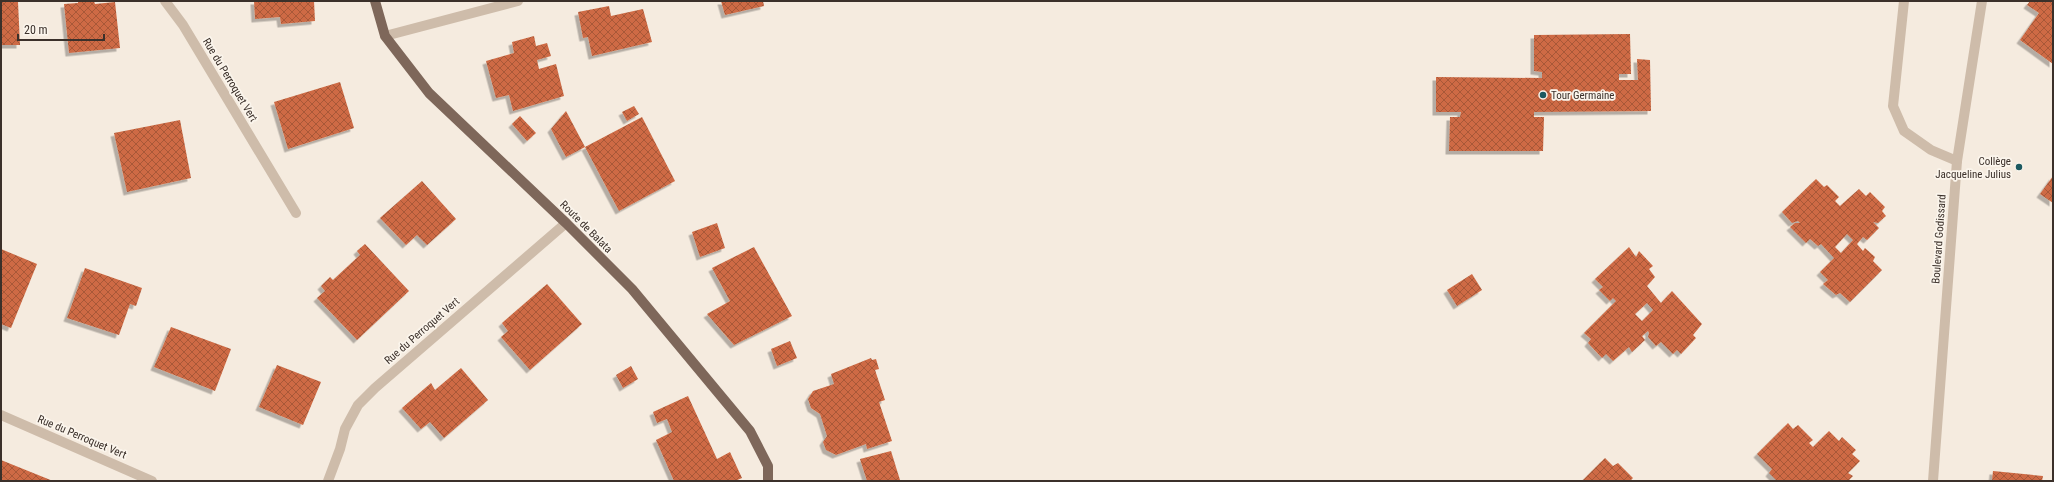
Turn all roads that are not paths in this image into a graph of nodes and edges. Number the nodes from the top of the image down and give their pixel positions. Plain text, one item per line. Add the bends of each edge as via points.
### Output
1 (164, 1) edge
2 (375, 1) edge
3 (518, 1) edge
4 (1904, 1) edge
5 (1982, 1) edge
6 (385, 36) junction
7 (1957, 161) junction
8 (296, 214) dead end
9 (566, 223) junction
10 (1, 415) edge
11 (152, 481) edge
12 (328, 481) edge
13 (768, 481) edge
14 (1933, 481) edge

1 - 8 street, Rue du Perroquet Vert via 183,25
2 - 6 main road, Route de Balata
3 - 6 street
4 - 7 street via 1893,106 1904,131 1931,150
5 - 7 street, Boulevard Godissard
6 - 9 main road, Route de Balata via 428,93
7 - 14 street, Boulevard Godissard
9 - 12 street, Rue du Perroquet Vert via 375,388 358,406 345,429
9 - 13 main road, Route de Balata via 632,289 750,431 768,466
10 - 11 street, Rue du Perroquet Vert

